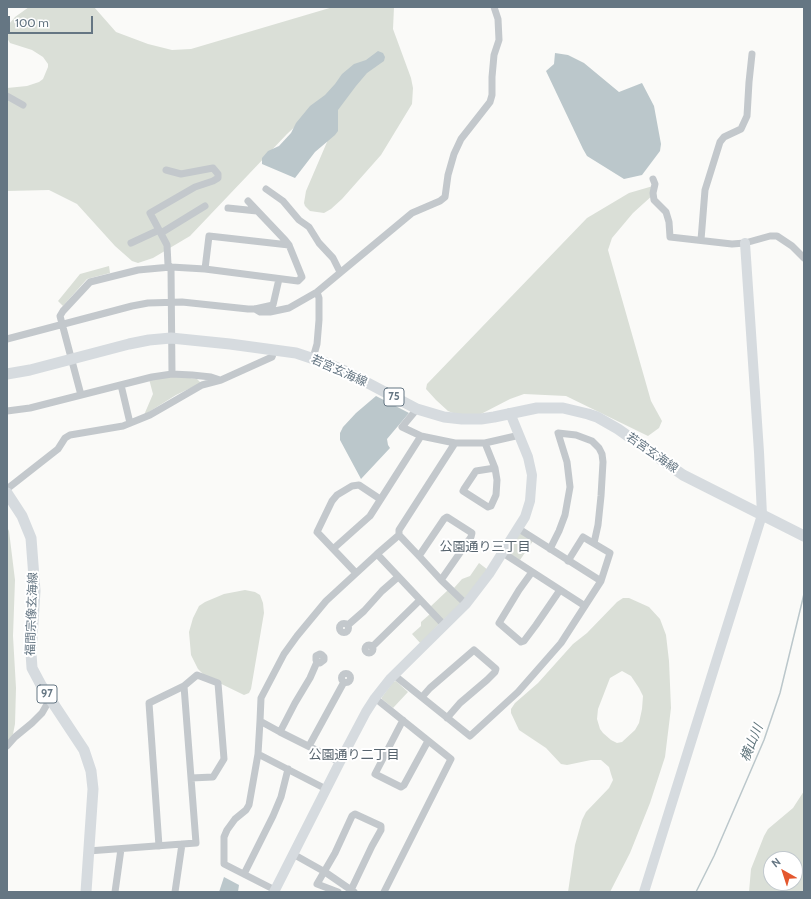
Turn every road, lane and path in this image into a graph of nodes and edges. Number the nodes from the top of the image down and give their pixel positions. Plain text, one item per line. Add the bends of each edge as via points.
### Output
1 (494, 7) edge
2 (752, 54) dead end
3 (7, 96) edge
4 (23, 104) dead end
5 (166, 170) dead end
6 (653, 179) dead end
7 (266, 189) dead end
8 (248, 201) dead end
9 (205, 206) dead end
10 (228, 208) dead end
11 (257, 211) junction
12 (160, 232) junction
13 (701, 240) junction
14 (745, 243) junction
15 (131, 244) dead end
16 (289, 245) junction
17 (804, 258) edge
18 (171, 267) junction
19 (205, 269) junction
20 (340, 272) junction
21 (279, 279) junction
22 (317, 292) junction
23 (171, 302) junction
24 (255, 309) junction
25 (62, 324) junction
26 (171, 338) junction
27 (7, 339) edge
28 (275, 349) junction
29 (313, 358) junction
30 (72, 360) junction
31 (7, 374) edge
32 (172, 374) junction
33 (221, 380) junction
34 (121, 385) junction
35 (81, 395) junction
36 (417, 409) junction
37 (7, 411) edge
38 (510, 413) junction
39 (130, 423) junction
40 (520, 435) junction
41 (421, 436) junction
42 (455, 443) junction
43 (485, 443) junction
44 (495, 468) junction
45 (7, 490) edge
46 (7, 493) edge
47 (380, 499) junction
48 (762, 515) junction
49 (519, 529) junction
50 (399, 535) junction
51 (804, 536) edge
52 (594, 543) junction
53 (333, 549) junction
54 (550, 549) junction
55 (503, 553) junction
56 (377, 554) junction
57 (419, 556) junction
58 (568, 561) junction
59 (532, 572) junction
60 (356, 573) junction
61 (398, 577) junction
62 (441, 580) junction
63 (601, 581) junction
64 (560, 590) junction
65 (420, 600) junction
66 (466, 604) junction
67 (585, 606) junction
68 (348, 625) dead end
69 (444, 626) junction
70 (372, 647) dead end
71 (318, 662) dead end
72 (394, 675) junction
73 (344, 682) dead end
74 (184, 686) junction
75 (375, 698) junction
76 (422, 698) junction
77 (50, 699) junction
78 (447, 718) junction
79 (403, 720) junction
80 (260, 721) junction
81 (280, 732) junction
82 (428, 741) junction
83 (7, 746) edge
84 (308, 746) junction
85 (258, 754) junction
86 (340, 762) junction
87 (288, 770) junction
88 (191, 778) junction
89 (326, 789) junction
90 (182, 844) junction
91 (159, 846) junction
92 (121, 849) junction
93 (88, 851) junction
94 (293, 854) junction
95 (325, 872) junction
96 (244, 874) junction
97 (274, 891) edge
98 (353, 891) edge
99 (86, 892) edge
100 (115, 892) edge
101 (175, 892) edge
102 (338, 892) edge
103 (384, 892) edge
104 (644, 892) edge

1 - 20 street via 498,19 499,40 494,55 492,95 490,102 461,139 454,154 445,196 440,201 412,212
2 - 13 street via 747,116 741,129 724,137 720,142 705,190
3 - 4 street
5 - 12 street via 181,174 213,168 218,178 194,187 150,213
6 - 13 street via 654,200 666,212 670,237
7 - 20 street via 283,201 299,220 309,227 333,258
8 - 11 street
9 - 12 street
10 - 11 street
11 - 16 street
12 - 15 street
12 - 18 street via 167,246 168,265
13 - 14 street
14 - 17 street via 777,236
14 - 48 street
16 - 19 street via 209,236
16 - 21 street via 302,277 298,281
18 - 19 street
18 - 23 street
18 - 25 street via 138,270 90,282 62,311
19 - 21 street
20 - 22 street
21 - 24 street via 273,305
22 - 24 street via 289,308 270,312
22 - 29 street via 319,320
23 - 24 street
23 - 25 street via 132,306
23 - 26 street
25 - 27 street
25 - 30 street
26 - 28 main road, 若宮玄海線 / 75
26 - 30 main road, 若宮玄海線 / 75 via 129,344
26 - 32 street
28 - 29 main road, 若宮玄海線 / 75
28 - 33 street via 272,357
29 - 36 main road, 若宮玄海線 / 75 via 345,371
30 - 31 main road, 若宮玄海線 / 75
30 - 35 street
32 - 33 street
32 - 34 street
33 - 39 street via 202,385 150,415
34 - 35 street
34 - 39 street
35 - 37 street
36 - 38 main road, 若宮玄海線 / 75 via 462,419
36 - 41 street via 402,428
38 - 40 street
38 - 48 main road, 若宮玄海線 / 75 via 554,408 575,410 597,417 683,474
39 - 45 street via 65,438 58,449
40 - 43 street
40 - 49 street via 528,457 532,484 528,509
41 - 42 street
41 - 47 street
42 - 43 street
42 - 50 street via 399,530
43 - 44 street
44 - 44 street via 496,495 488,507 463,491 476,471
46 - 77 main road, 福間宗像玄海線 / 97 via 22,516 31,538 35,591 31,661 35,674
47 - 53 street via 370,516
47 - 53 street via 358,485 337,495 317,532
48 - 51 main road, 若宮玄海線 / 75
48 - 104 street
49 - 54 street
49 - 55 street
50 - 56 street
50 - 57 street
52 - 54 street via 601,496 602,454 592,442 576,435 558,432 568,462 570,487 565,516
52 - 58 street via 583,537
52 - 63 street via 610,553
53 - 60 street
54 - 58 street
55 - 59 street
55 - 66 street
56 - 60 street
56 - 61 street
57 - 62 street
57 - 62 street via 447,517 472,533
58 - 63 street
59 - 64 street
59 - 64 street via 499,624 521,642
60 - 80 street via 306,623 284,654 261,698
61 - 65 street
61 - 68 street
62 - 66 street
63 - 67 street
64 - 67 street
65 - 69 street
65 - 70 street
66 - 69 street
67 - 78 street via 561,643 533,676 470,736
69 - 72 street
71 - 81 street
72 - 75 street
72 - 76 street
73 - 84 street
74 - 88 street
74 - 88 street via 197,676 218,684 219,691 224,759 212,777
74 - 91 street via 149,703
75 - 79 street
75 - 86 street
76 - 78 street
76 - 78 street via 474,650 496,669 495,672
77 - 83 street via 42,713
77 - 93 main road, 福間宗像玄海線 / 97 via 84,750 91,771 93,789
79 - 82 street
79 - 82 street via 375,774 401,787
80 - 81 street
80 - 85 street
81 - 84 street
82 - 103 street via 451,759
84 - 86 street
85 - 87 street
85 - 96 street via 249,805 230,824 224,837 224,864
86 - 89 street
87 - 89 street
87 - 96 street via 274,816
88 - 90 street via 196,843
89 - 94 street
90 - 91 street
90 - 101 street
91 - 92 street
92 - 93 street
92 - 100 street
93 - 99 main road, 福間宗像玄海線 / 97
94 - 95 street
94 - 97 street
95 - 98 street
95 - 98 street via 352,816 356,814 382,826
95 - 102 street via 317,884
96 - 97 street

